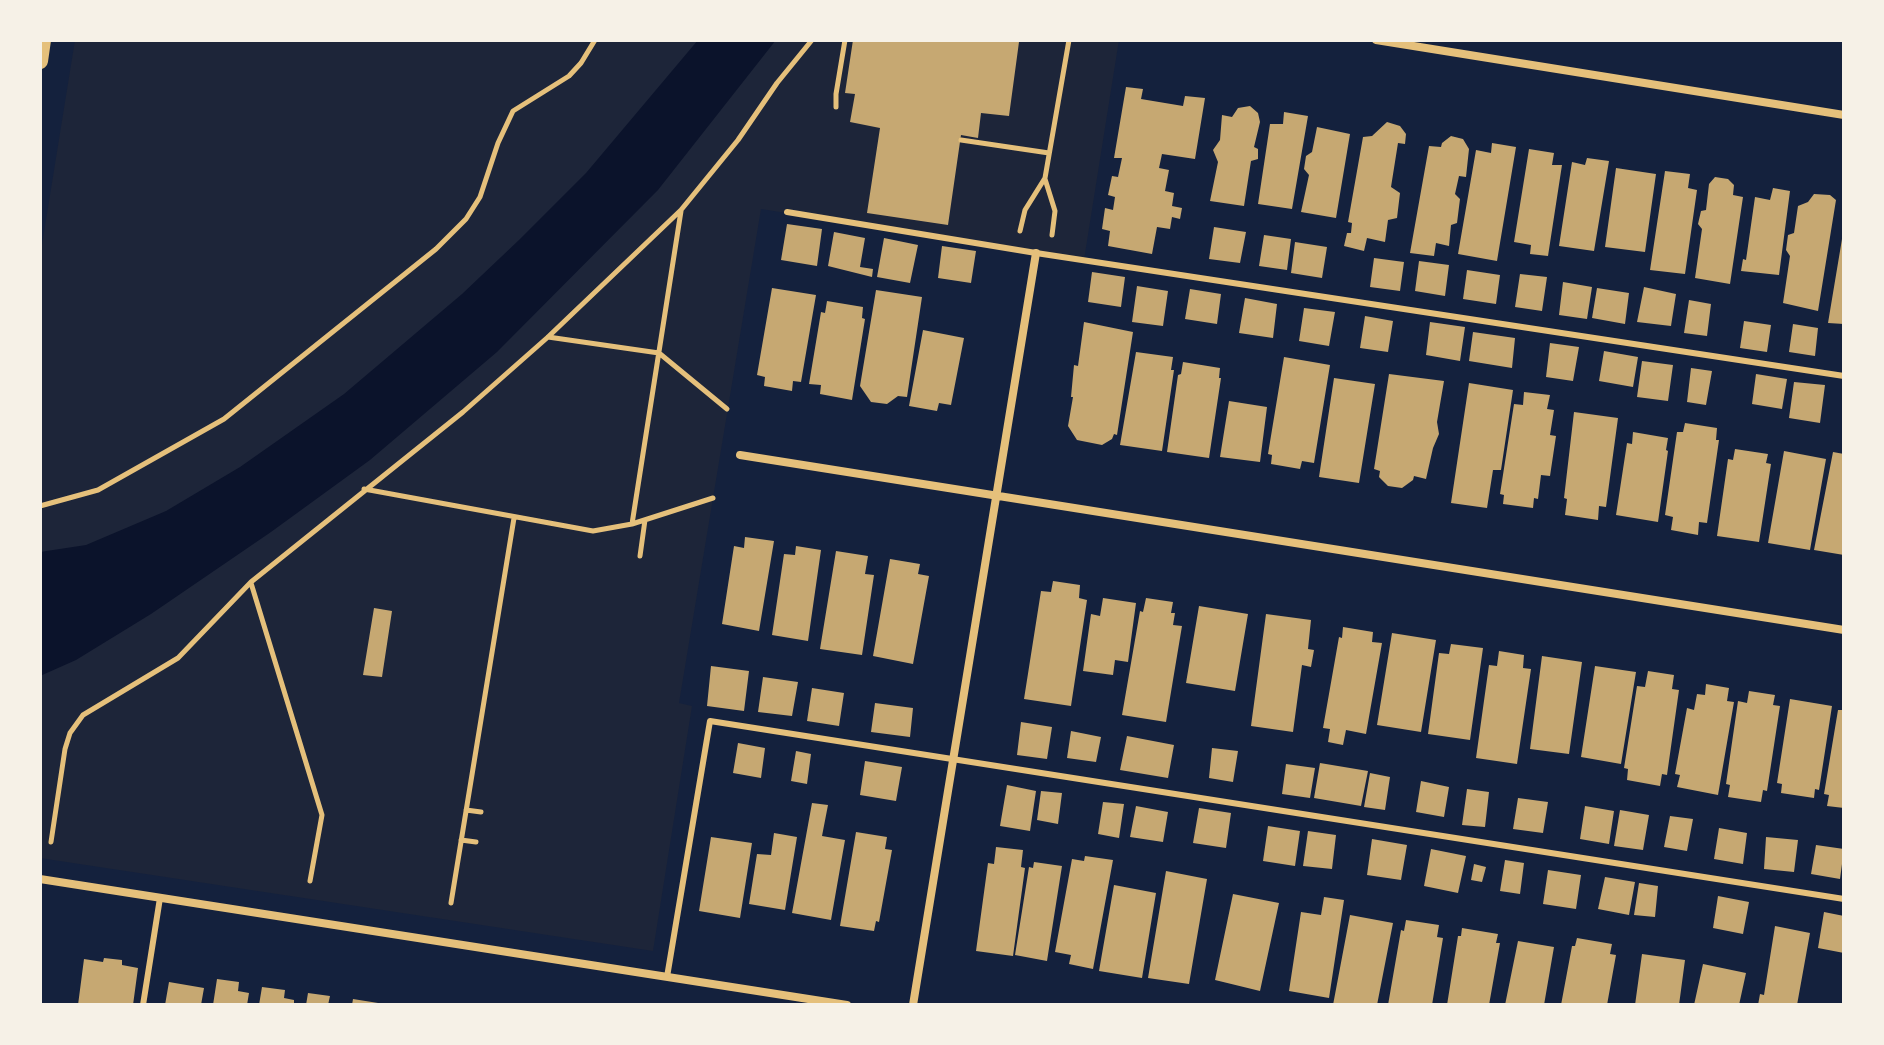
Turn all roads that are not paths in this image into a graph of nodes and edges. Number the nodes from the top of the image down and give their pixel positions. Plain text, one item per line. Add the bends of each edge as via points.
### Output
1 (43, 40) edge
2 (1376, 40) edge
3 (40, 61) edge
4 (1844, 115) edge
5 (787, 212) dead end
6 (1036, 253) junction
7 (1844, 376) edge
8 (740, 455) dead end
9 (995, 497) junction
10 (1844, 630) edge
11 (952, 759) junction
12 (40, 879) edge
13 (160, 898) junction
14 (1844, 899) edge
15 (667, 977) junction
16 (143, 1005) edge
17 (847, 1005) edge
18 (913, 1005) edge

1 - 3 main road
2 - 4 street
5 - 6 lane
6 - 7 lane
6 - 9 street
8 - 9 street
9 - 10 street
9 - 11 street
11 - 14 lane
11 - 15 lane via 710,721
11 - 18 street
12 - 13 street
13 - 15 street
13 - 16 lane
15 - 17 street

